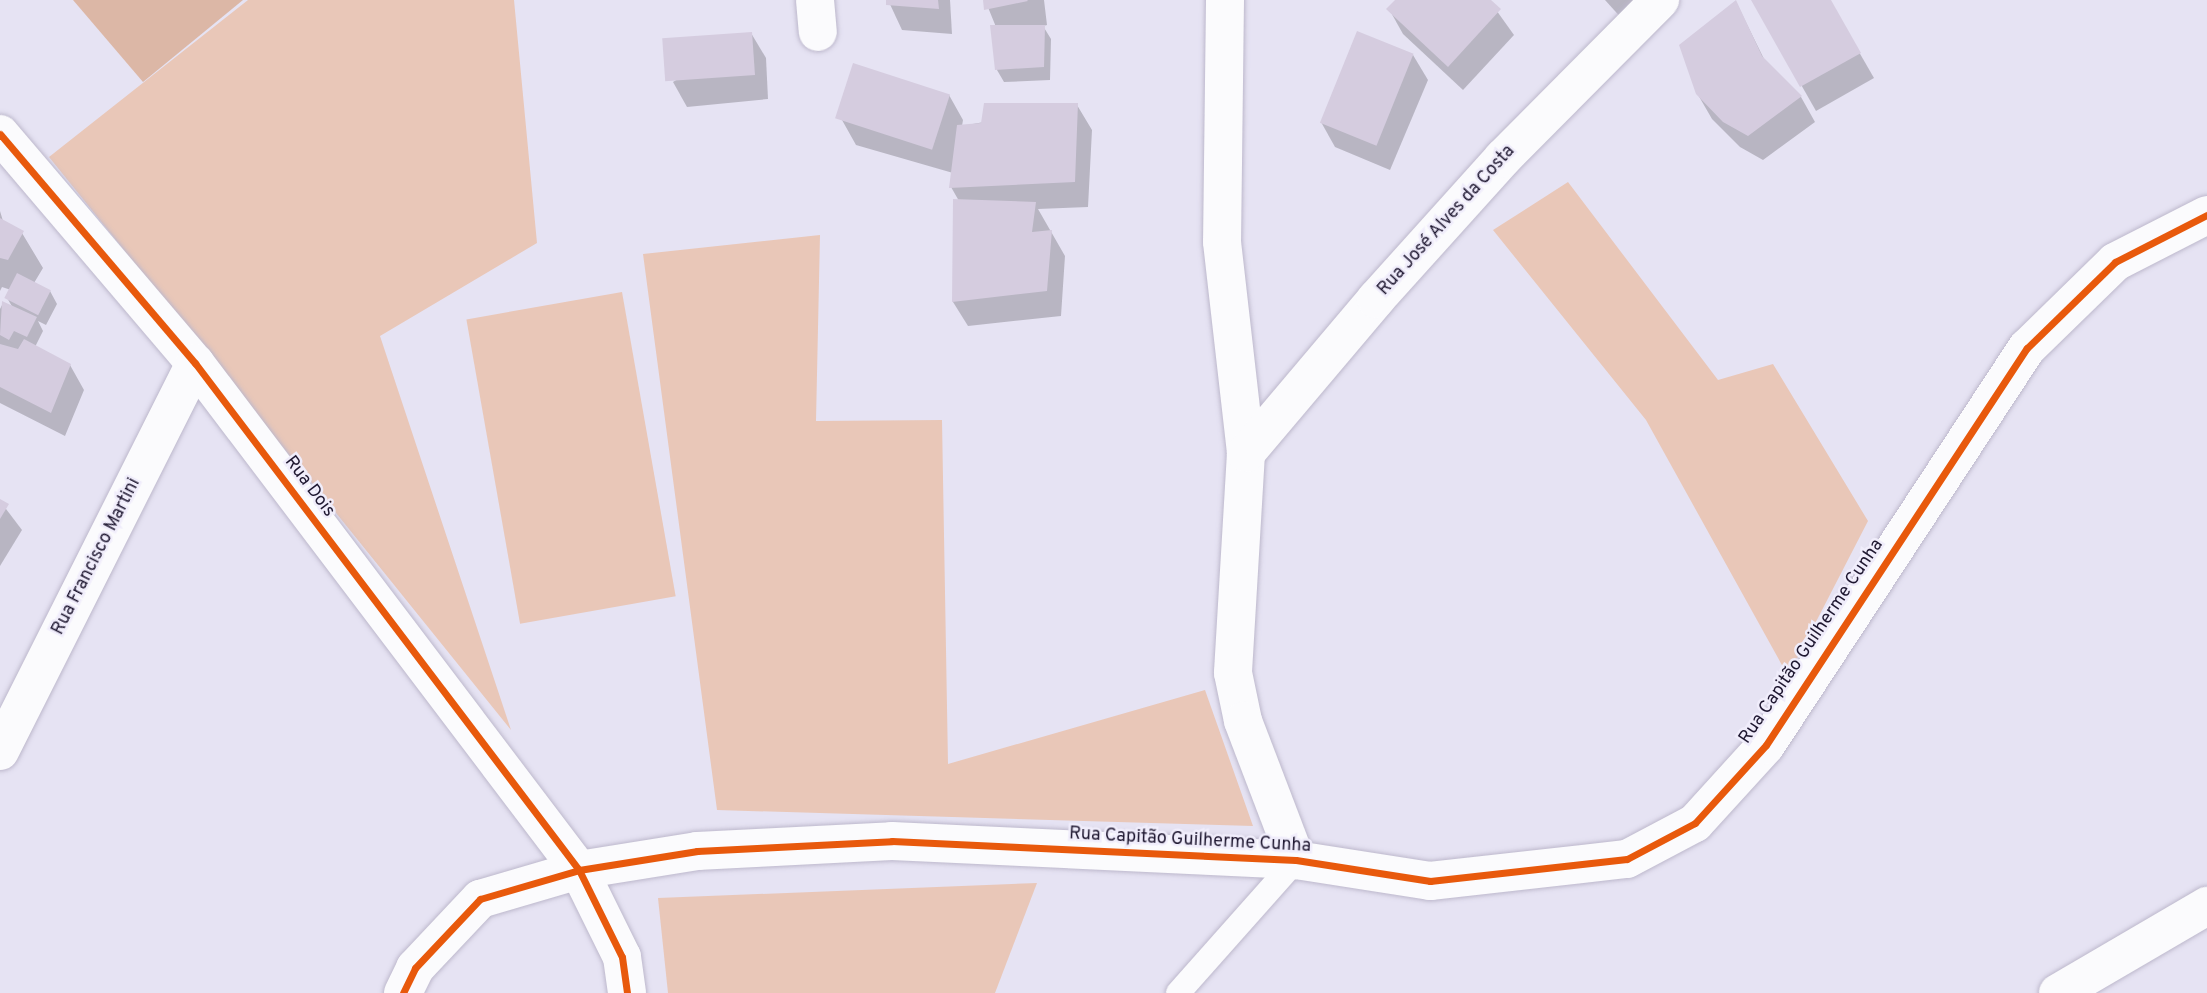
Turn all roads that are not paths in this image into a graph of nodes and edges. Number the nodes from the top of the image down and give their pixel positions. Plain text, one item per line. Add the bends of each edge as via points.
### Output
1 (1224, 0) edge
2 (1660, 0) edge
3 (0, 134) edge
4 (2207, 215) edge
5 (195, 363) junction
6 (1246, 453) junction
7 (0, 751) edge
8 (1296, 860) junction
9 (579, 870) junction
10 (2207, 906) edge
11 (403, 993) edge
12 (627, 993) edge
13 (1178, 993) edge
14 (2058, 993) edge

1 - 6 street via 1222,242
2 - 6 street, Rua José Alves da Costa via 1503,158
3 - 5 street, Rua Dois
4 - 8 street, Rua Capitão Guilherme Cunha via 2115,262 2027,348 1766,745 1695,823 1627,859 1430,881
5 - 7 street, Rua Francisco Martini
5 - 9 street, Rua Dois
6 - 8 street via 1233,673 1243,721
8 - 9 street, Rua Capitão Guilherme Cunha via 892,841 697,851
8 - 13 lane
9 - 11 street, Rua Capitão Guilherme Cunha via 480,899 415,968
9 - 12 street, Rua Dois via 622,957
10 - 14 street

